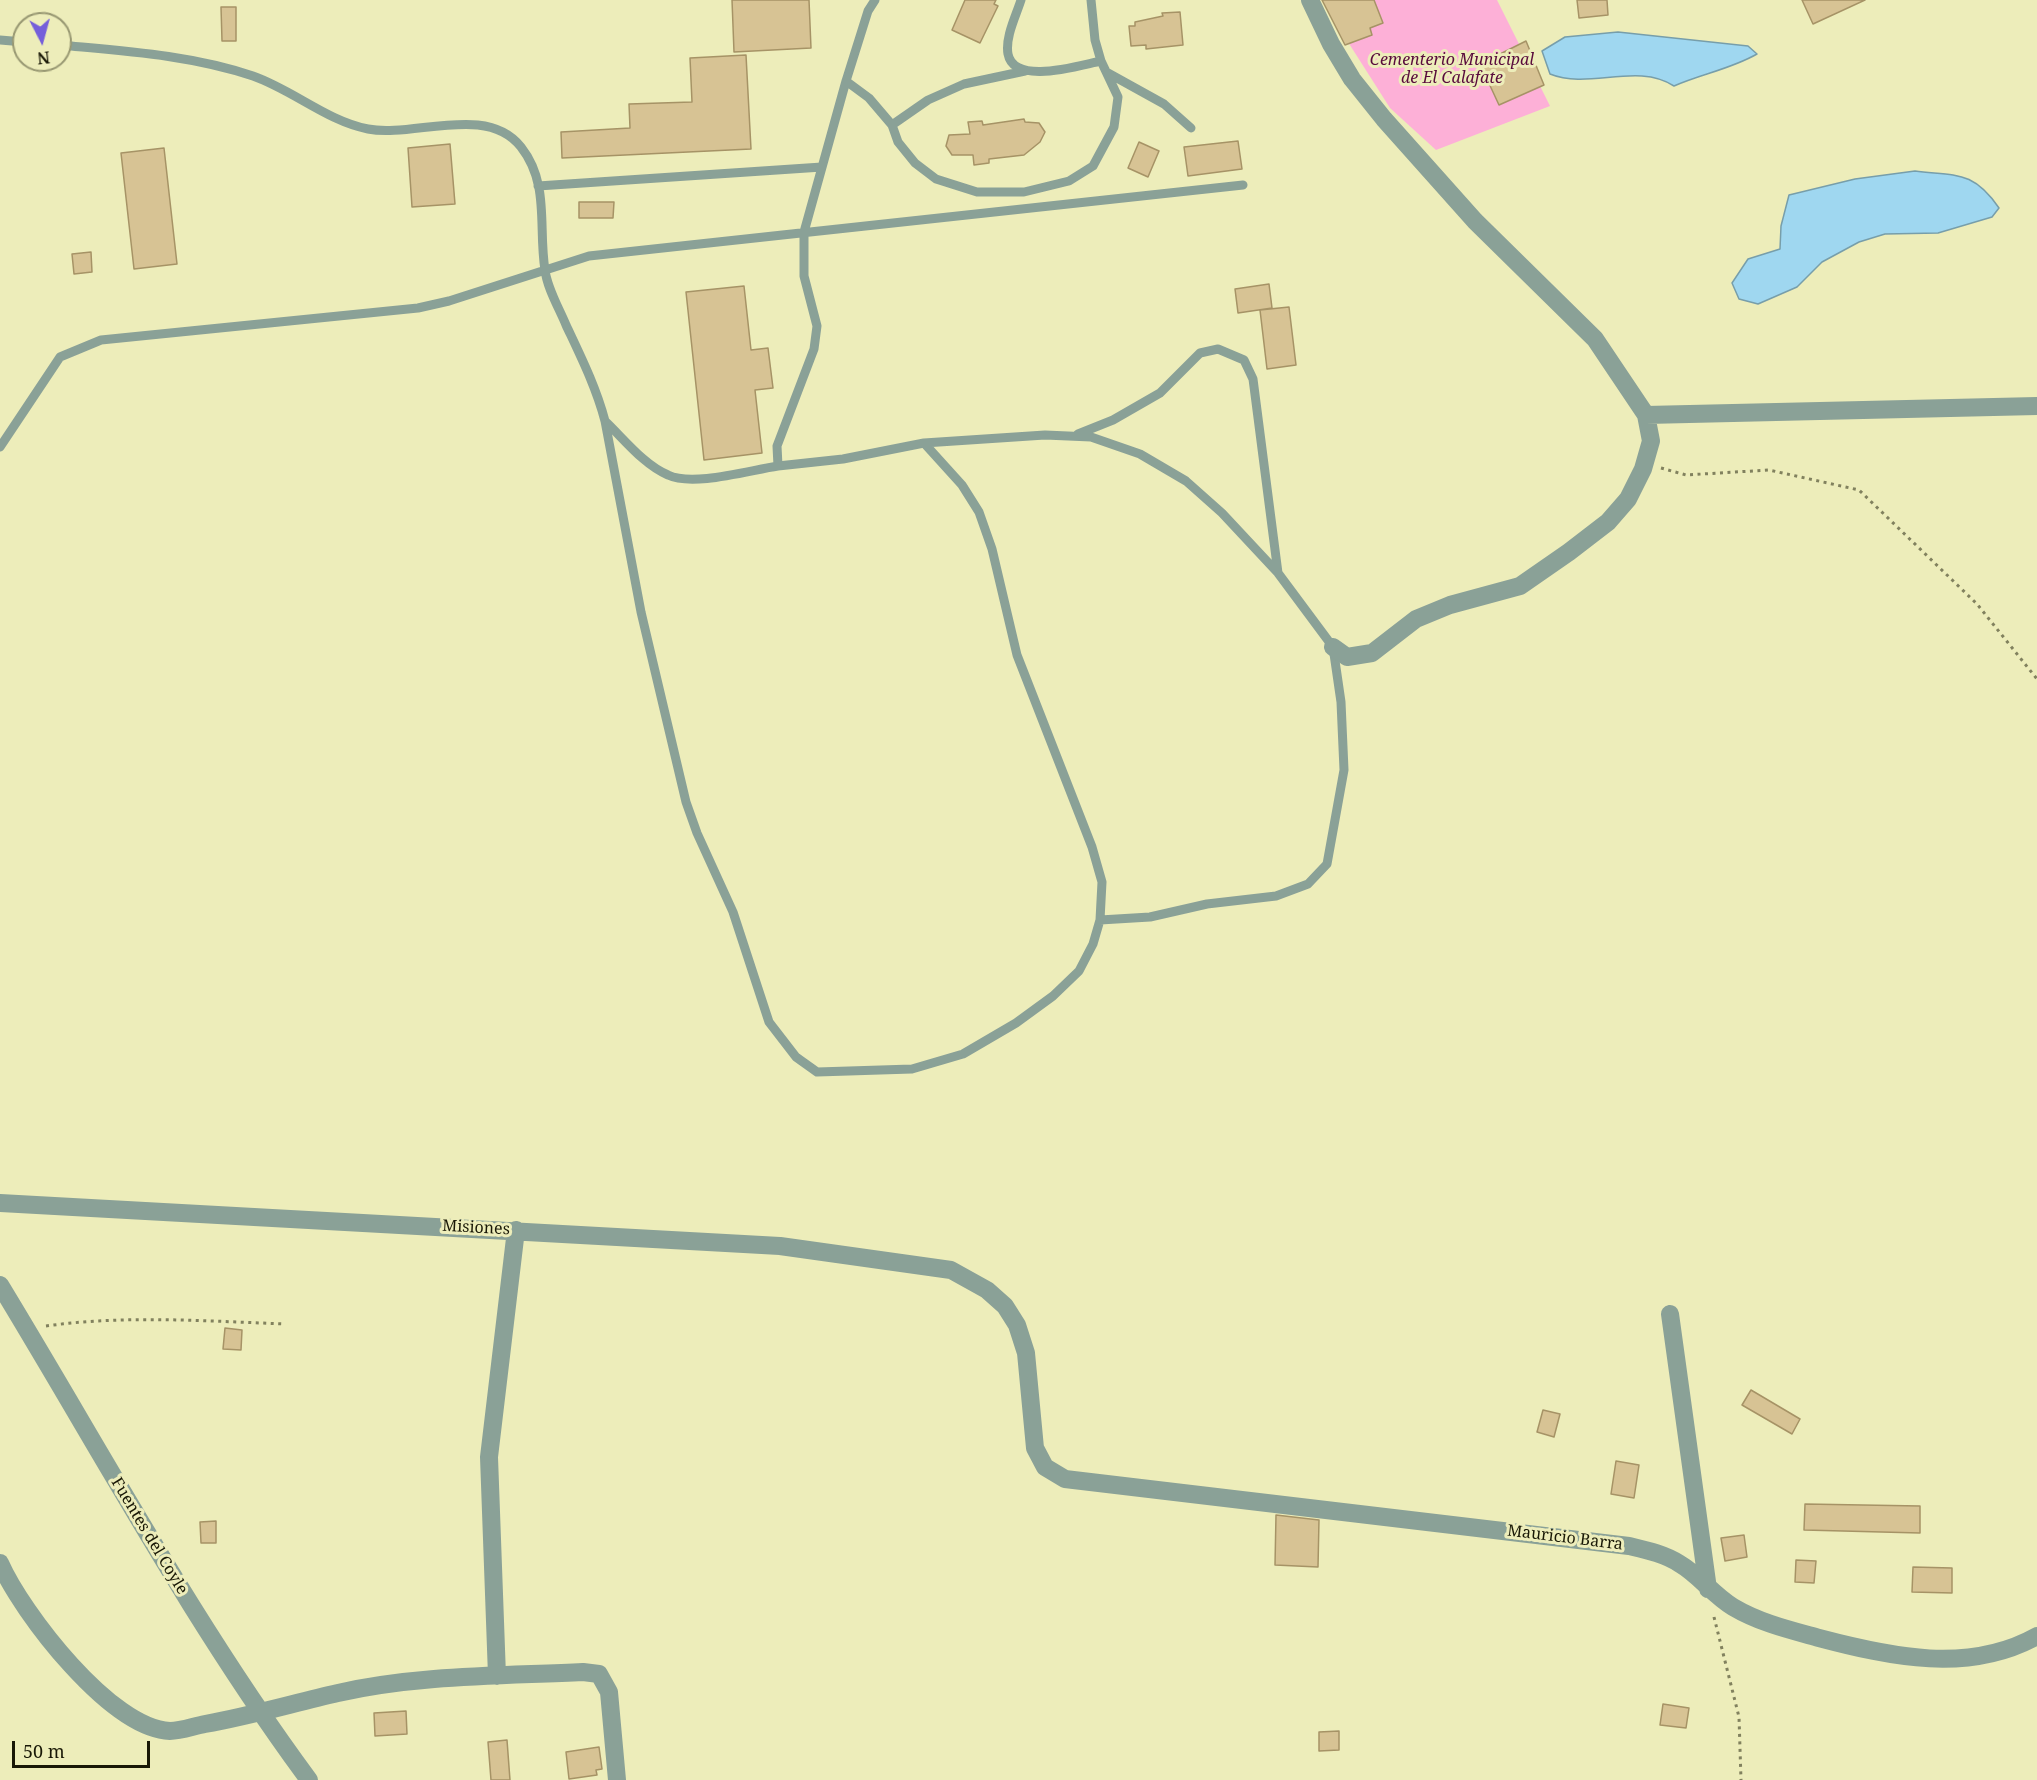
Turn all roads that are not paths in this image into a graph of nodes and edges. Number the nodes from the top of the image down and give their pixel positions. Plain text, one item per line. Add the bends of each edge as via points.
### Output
1 (875, 0) edge
2 (1021, 0) edge
3 (1091, 0) edge
4 (1310, 0) edge
5 (72, 46) edge
6 (1101, 61) junction
7 (1025, 71) junction
8 (1108, 73) junction
9 (846, 81) junction
10 (892, 125) junction
11 (1191, 128) dead end
12 (822, 167) junction
13 (1243, 184) dead end
14 (538, 186) junction
15 (804, 232) junction
16 (545, 271) junction
17 (2037, 406) edge
18 (1647, 415) junction
19 (605, 421) junction
20 (1073, 436) junction
21 (924, 443) junction
22 (0, 447) edge
23 (778, 466) junction
24 (1278, 573) junction
25 (1333, 646) junction
26 (1100, 920) junction
27 (0, 1203) edge
28 (516, 1230) junction
29 (0, 1285) edge
30 (1670, 1314) dead end
31 (1065, 1479) joint
32 (0, 1563) edge
33 (1708, 1589) junction
34 (2037, 1636) edge
35 (497, 1676) junction
36 (260, 1714) junction
37 (309, 1780) edge
38 (617, 1780) edge

1 - 9 lane
2 - 7 lane via 1008,55 1015,67
3 - 6 lane
4 - 18 street via 1336,53 1377,111 1475,221 1595,339
5 - 14 lane via 188,59 253,76 347,123 371,130 469,124 495,129 520,145 533,165
6 - 7 lane
6 - 8 lane
7 - 10 lane via 964,84 928,100
8 - 10 lane via 1118,97 1114,127 1093,166 1069,181 1024,192 976,192 936,179 915,163 898,142
8 - 11 lane via 1164,104
9 - 10 lane via 869,98
9 - 12 lane
12 - 14 lane
12 - 15 lane
13 - 15 lane
14 - 16 lane via 544,207
15 - 16 lane via 589,256
15 - 23 lane via 804,276 817,326 814,350 777,446
16 - 19 lane via 597,391
16 - 22 lane via 418,308 101,340 60,357
17 - 18 street
18 - 25 street via 1651,441 1645,464 1628,499 1608,522 1520,586 1450,605 1416,619 1372,653 1347,657
19 - 23 lane via 669,476 697,479
19 - 26 lane via 641,612 686,802 733,912 769,1022 796,1057 818,1072 850,1072 912,1069 963,1054 1017,1023 1079,971
20 - 21 lane
20 - 24 lane via 1091,437 1140,454 1186,481
20 - 24 lane via 1113,420 1160,393 1200,353 1218,349 1244,360 1253,379
21 - 23 lane via 843,459
21 - 26 lane via 962,484 979,512 992,549 1017,655 1092,847 1102,882
24 - 25 lane
25 - 26 lane via 1341,702 1344,770 1327,864 1308,884 1276,896 1207,904 1150,917
27 - 28 street, Misiones
28 - 31 street, Misiones via 780,1246 951,1270 987,1290 1005,1306 1017,1325 1026,1353 1035,1448 1045,1467
28 - 35 street via 489,1457
29 - 36 street, Fuentes del Coyle via 141,1525
30 - 33 street
31 - 33 street, Mauricio Barra via 1629,1546 1681,1564
32 - 36 street via 53,1644 100,1695 136,1721 169,1731
33 - 34 street, Mauricio Barra via 1734,1608 1770,1625 1884,1655 1948,1659 1987,1655 2017,1647
35 - 36 street via 395,1684 339,1693
35 - 38 street via 599,1674 609,1692
36 - 37 street, Fuentes del Coyle

